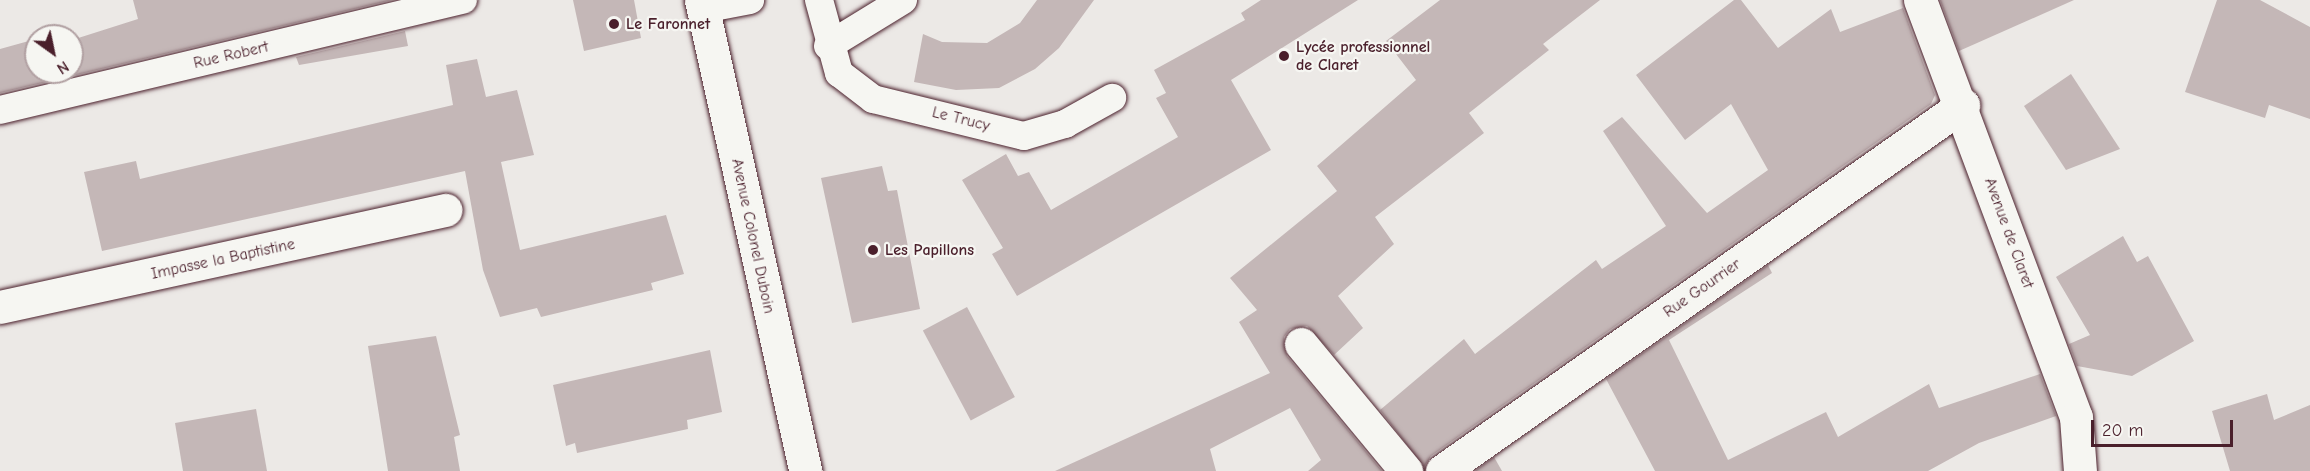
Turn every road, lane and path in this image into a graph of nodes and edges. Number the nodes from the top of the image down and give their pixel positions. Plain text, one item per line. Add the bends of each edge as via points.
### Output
1 (462, 0) edge
2 (750, 0) edge
3 (819, 0) edge
4 (903, 0) edge
5 (1920, 0) edge
6 (702, 4) edge
7 (828, 46) junction
8 (1112, 98) dead end
9 (1963, 105) junction
10 (0, 110) edge
11 (446, 210) dead end
12 (0, 307) edge
13 (1301, 344) dead end
14 (805, 471) edge
15 (1406, 471) edge
16 (1442, 471) edge
17 (2080, 471) edge

1 - 10 lane, Rue Robert
2 - 6 lane
3 - 7 lane, Le Trucy
4 - 7 lane
5 - 9 street, Avenue de Claret
6 - 14 street, Avenue Colonel Duboin
7 - 8 lane, Le Trucy via 846,82 873,99 974,120 1010,134 1044,133
9 - 16 street, Rue Gourrier
9 - 17 street, Avenue de Claret via 2076,417
11 - 12 street, Impasse la Baptistine
13 - 15 street

